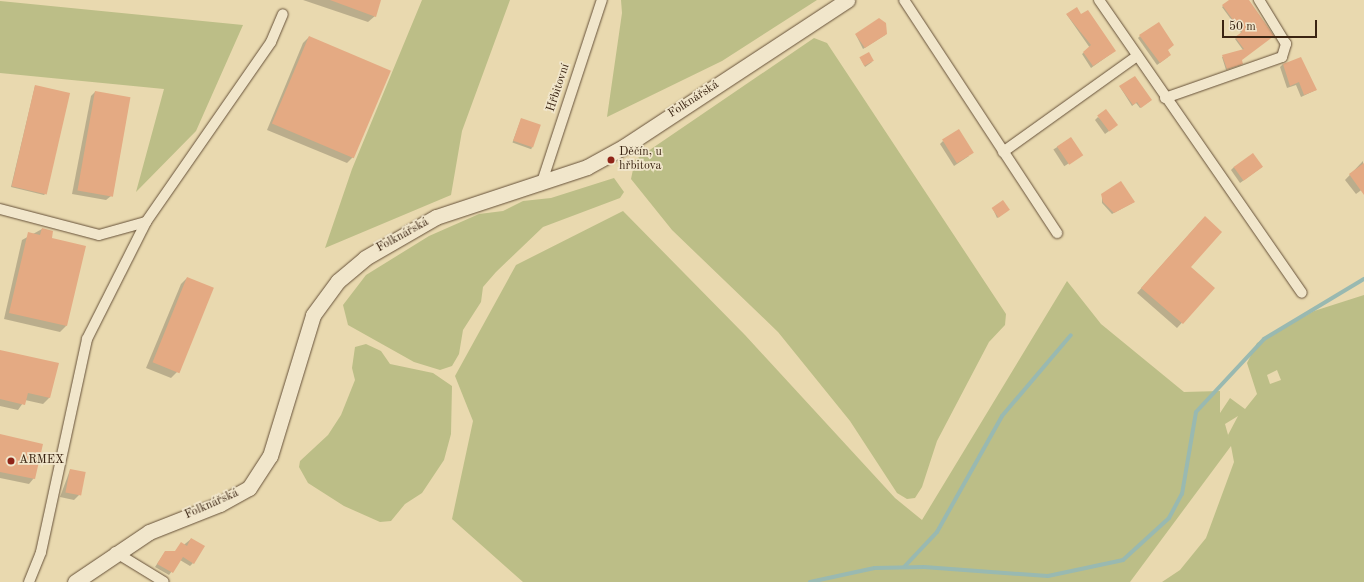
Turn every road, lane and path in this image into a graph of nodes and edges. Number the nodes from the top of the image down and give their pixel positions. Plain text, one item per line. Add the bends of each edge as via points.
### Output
1 (602, 0) edge
2 (847, 0) edge
3 (904, 0) edge
4 (1099, 0) edge
5 (1259, 0) edge
6 (283, 14) dead end
7 (1137, 56) junction
8 (1165, 98) junction
9 (1003, 152) junction
10 (541, 184) junction
11 (0, 209) edge
12 (146, 222) junction
13 (1057, 233) dead end
14 (1302, 293) dead end
15 (115, 552) junction
16 (29, 582) edge
17 (75, 582) edge
18 (164, 582) edge

1 - 10 street, Hřbitovní
2 - 10 street, Folknářská via 625,146 587,166
3 - 9 street
4 - 7 street
5 - 8 street via 1286,44 1282,57
6 - 12 street via 271,42
7 - 8 street
7 - 9 street
8 - 14 street
9 - 13 street
10 - 15 street, Folknářská via 436,218 394,239 349,271 328,293 308,326 270,456 250,488 220,504 148,532
11 - 12 street via 99,235
12 - 16 street via 87,339 41,552
15 - 17 street, Folknářská
15 - 18 street

